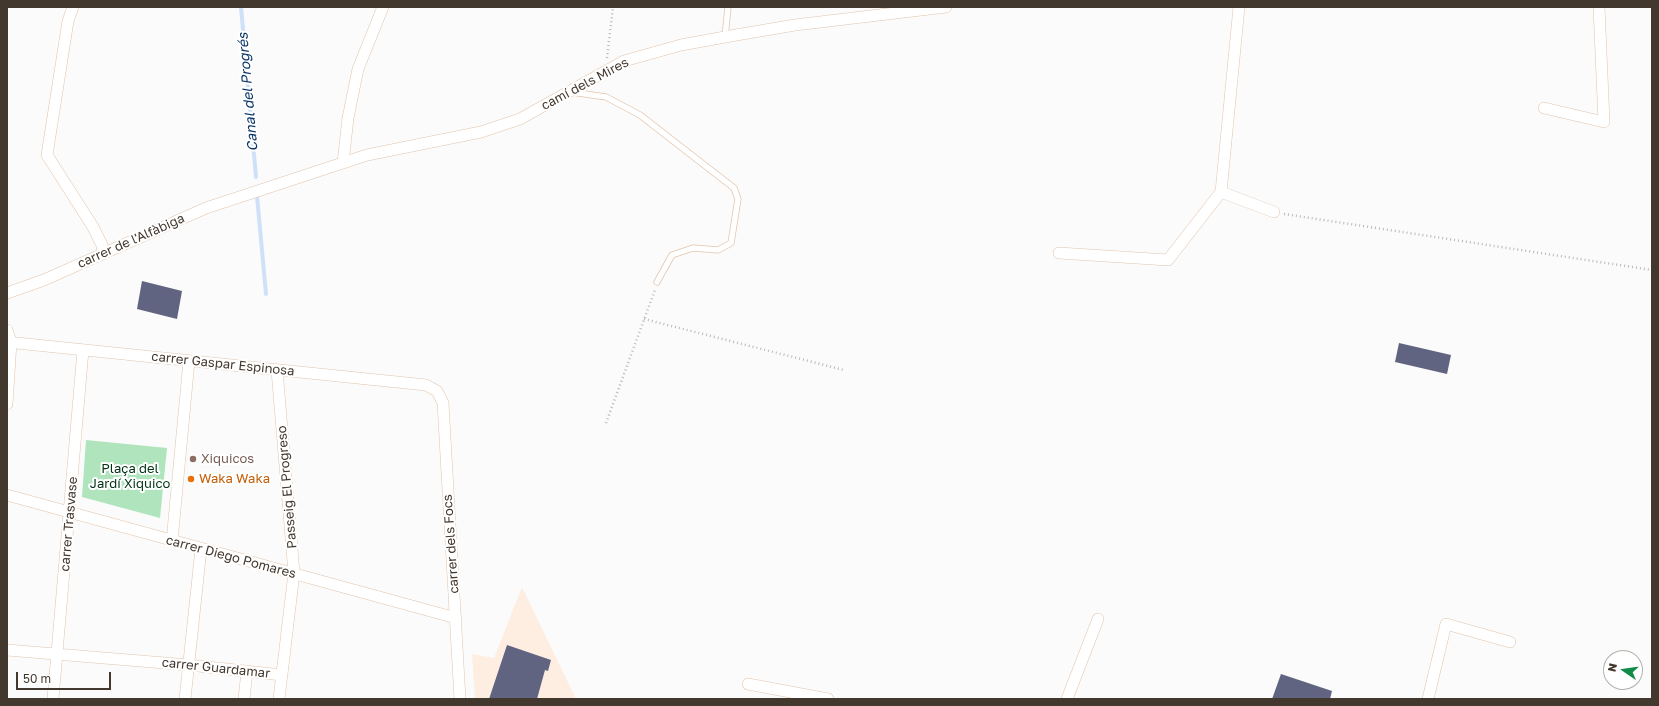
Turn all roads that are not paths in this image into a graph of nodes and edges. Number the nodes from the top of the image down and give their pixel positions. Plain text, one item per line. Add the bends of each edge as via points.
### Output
1 (73, 7) edge
2 (382, 7) edge
3 (728, 7) edge
4 (946, 7) edge
5 (1239, 7) edge
6 (1599, 7) edge
7 (725, 37) junction
8 (567, 92) junction
9 (1544, 108) dead end
10 (343, 163) junction
11 (256, 192) joint
12 (1221, 192) junction
13 (1274, 212) road end
14 (1059, 253) dead end
15 (103, 254) junction
16 (658, 282) road end
17 (7, 293) edge
18 (7, 330) edge
19 (9, 342) edge
20 (83, 350) junction
21 (189, 361) junction
22 (277, 370) junction
23 (437, 391) joint
24 (7, 404) edge
25 (7, 495) edge
26 (70, 513) junction
27 (172, 541) junction
28 (201, 549) junction
29 (294, 573) junction
30 (456, 618) junction
31 (1098, 619) dead end
32 (1510, 642) dead end
33 (7, 650) edge
34 (57, 654) junction
35 (189, 665) junction
36 (247, 671) junction
37 (282, 675) junction
38 (748, 684) dead end
39 (53, 699) edge
40 (185, 699) edge
41 (244, 699) edge
42 (279, 699) edge
43 (460, 699) edge
44 (828, 699) edge
45 (1067, 699) edge
46 (1428, 699) edge

1 - 15 street via 68,21 46,156 93,228 102,245
2 - 10 street via 358,69 348,118
3 - 7 lane
4 - 7 street, camí dels Mires via 795,25
5 - 12 street
6 - 9 street via 1604,122
7 - 8 street, camí dels Mires via 624,61
8 - 10 street, camí dels Mires via 520,119 481,132 367,155
8 - 16 lane via 606,97 640,115 734,188 738,199 731,243 718,250 693,248 672,255
10 - 11 street, camí dels Mires
11 - 15 street, carrer de l'Alfàbiga via 206,208
12 - 13 street
12 - 14 street via 1168,260
15 - 17 street, carrer de l'Alfàbiga
18 - 19 street
19 - 20 street, carrer Gaspar Espinosa
19 - 24 street
20 - 21 street, carrer Gaspar Espinosa
20 - 26 street, carrer Trasvase
21 - 22 street, carrer Gaspar Espinosa
21 - 27 street
22 - 23 street, carrer Gaspar Espinosa via 426,385
22 - 29 street, Passeig El Progreso
23 - 30 street, carrer dels Focs via 443,403
25 - 26 street, carrer Diego Pomares
26 - 27 street, carrer Diego Pomares
26 - 34 street, carrer Trasvase
27 - 28 street, carrer Diego Pomares
28 - 29 street, carrer Diego Pomares
28 - 35 street
29 - 30 street, carrer Diego Pomares
29 - 37 street, Passeig El Progreso
30 - 43 street, carrer dels Focs
31 - 45 street
32 - 46 street via 1446,624
33 - 34 street, carrer Guardamar
34 - 35 street, carrer Guardamar
34 - 39 street, carrer Trasvase
35 - 36 street, carrer Guardamar
35 - 40 street
36 - 37 street, carrer Guardamar
36 - 41 street
37 - 42 street, Passeig El Progreso
38 - 44 street

